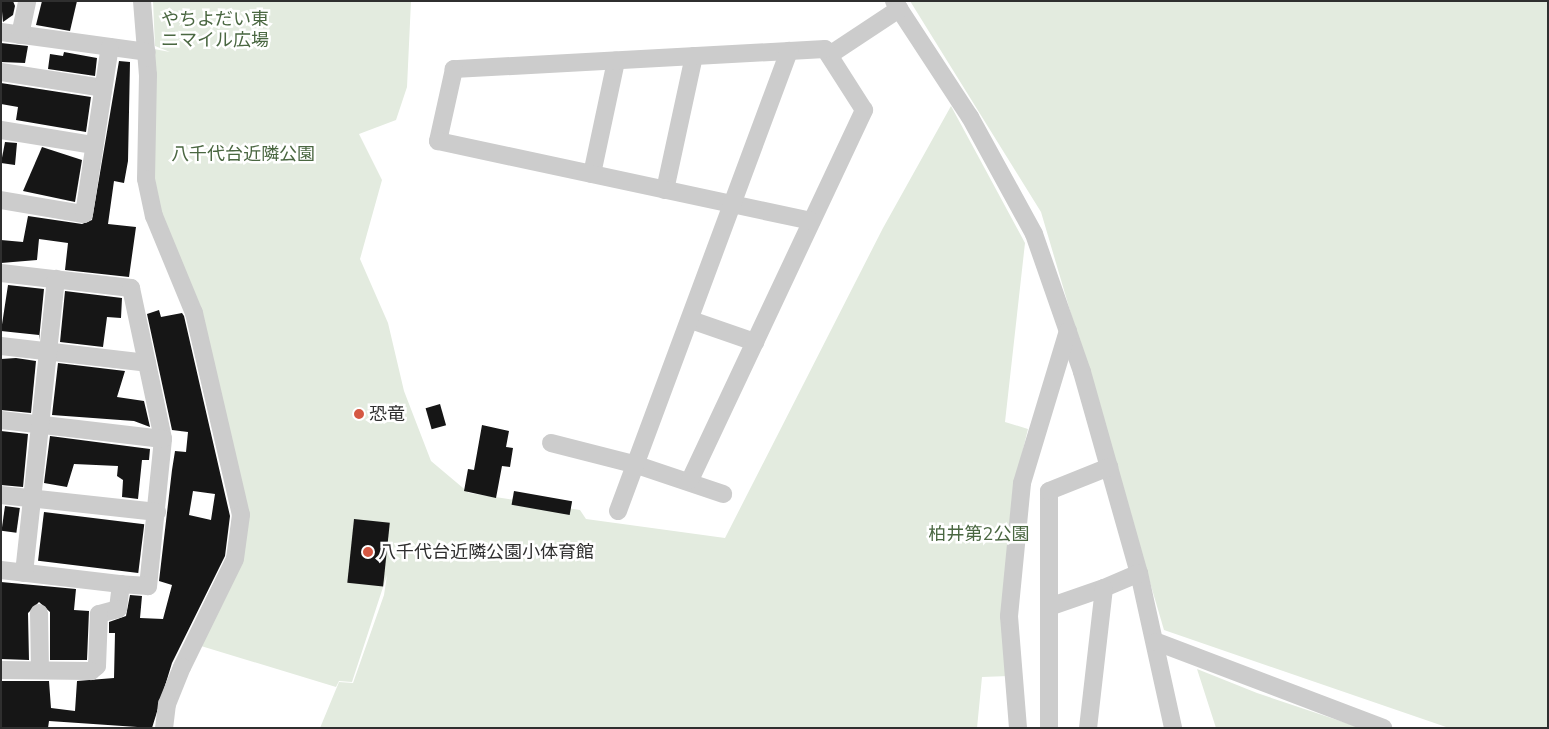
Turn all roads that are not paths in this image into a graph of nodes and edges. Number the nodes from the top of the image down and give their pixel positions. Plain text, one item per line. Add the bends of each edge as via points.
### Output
1 (27, 1) edge
2 (142, 1) edge
3 (897, 5) edge
4 (1, 32) edge
5 (20, 35) junction
6 (110, 47) junction
7 (789, 51) junction
8 (147, 52) junction
9 (831, 54) junction
10 (694, 56) junction
11 (616, 60) junction
12 (1, 72) edge
13 (104, 88) junction
14 (1, 130) edge
15 (94, 145) junction
16 (592, 174) junction
17 (665, 190) junction
18 (1, 200) edge
19 (733, 204) junction
20 (812, 221) junction
21 (1, 273) edge
22 (56, 279) junction
23 (691, 320) junction
24 (1068, 331) junction
25 (755, 342) junction
26 (1, 346) edge
27 (48, 351) junction
28 (147, 363) junction
29 (1, 420) edge
30 (41, 424) junction
31 (163, 440) junction
32 (551, 443) dead end
33 (637, 465) junction
34 (1110, 467) junction
35 (690, 480) junction
36 (723, 494) dead end
37 (1, 495) edge
38 (32, 498) junction
39 (618, 511) dead end
40 (157, 512) junction
41 (1, 570) edge
42 (24, 573) junction
43 (1139, 573) junction
44 (121, 584) junction
45 (1104, 588) junction
46 (1049, 607) junction
47 (39, 613) dead end
48 (1157, 642) junction
49 (1, 670) edge
50 (40, 670) junction
51 (164, 728) edge
52 (1018, 728) edge
53 (1049, 728) edge
54 (1088, 728) edge
55 (1173, 728) edge
56 (1383, 728) edge

1 - 5 street
2 - 8 street
3 - 9 street
3 - 24 street via 1008,181 1034,234
4 - 5 street
5 - 6 street
6 - 8 street
6 - 13 street
7 - 9 street via 825,49
7 - 10 street
7 - 19 street
8 - 51 street via 146,179 154,216 194,313 244,518 229,579 182,667 167,704
9 - 20 street via 864,110
10 - 11 street
10 - 17 street
11 - 16 street
11 - 16 street via 454,69 438,141
12 - 13 street
13 - 15 street
14 - 15 street
15 - 18 street via 84,214
16 - 17 street
17 - 19 street
19 - 20 street
19 - 23 street
20 - 25 street
21 - 22 street
22 - 27 street
22 - 28 street via 131,288
23 - 25 street
23 - 33 street
24 - 34 street
24 - 52 street via 1022,483 1009,616
25 - 35 street
26 - 27 street
27 - 28 street
27 - 30 street
28 - 31 street
29 - 30 street
30 - 31 street
30 - 38 street
31 - 40 street
32 - 33 street
33 - 35 street
33 - 39 street via 630,472
34 - 43 street
34 - 46 street via 1049,491
35 - 36 street
37 - 38 street
38 - 40 street
38 - 42 street
40 - 44 street via 148,586
41 - 42 street
42 - 44 street
43 - 45 street
43 - 48 street
44 - 50 street via 118,609 100,614 97,666 91,671
45 - 46 street
45 - 54 street
46 - 53 street
47 - 50 street
48 - 55 street
48 - 56 street
49 - 50 street

